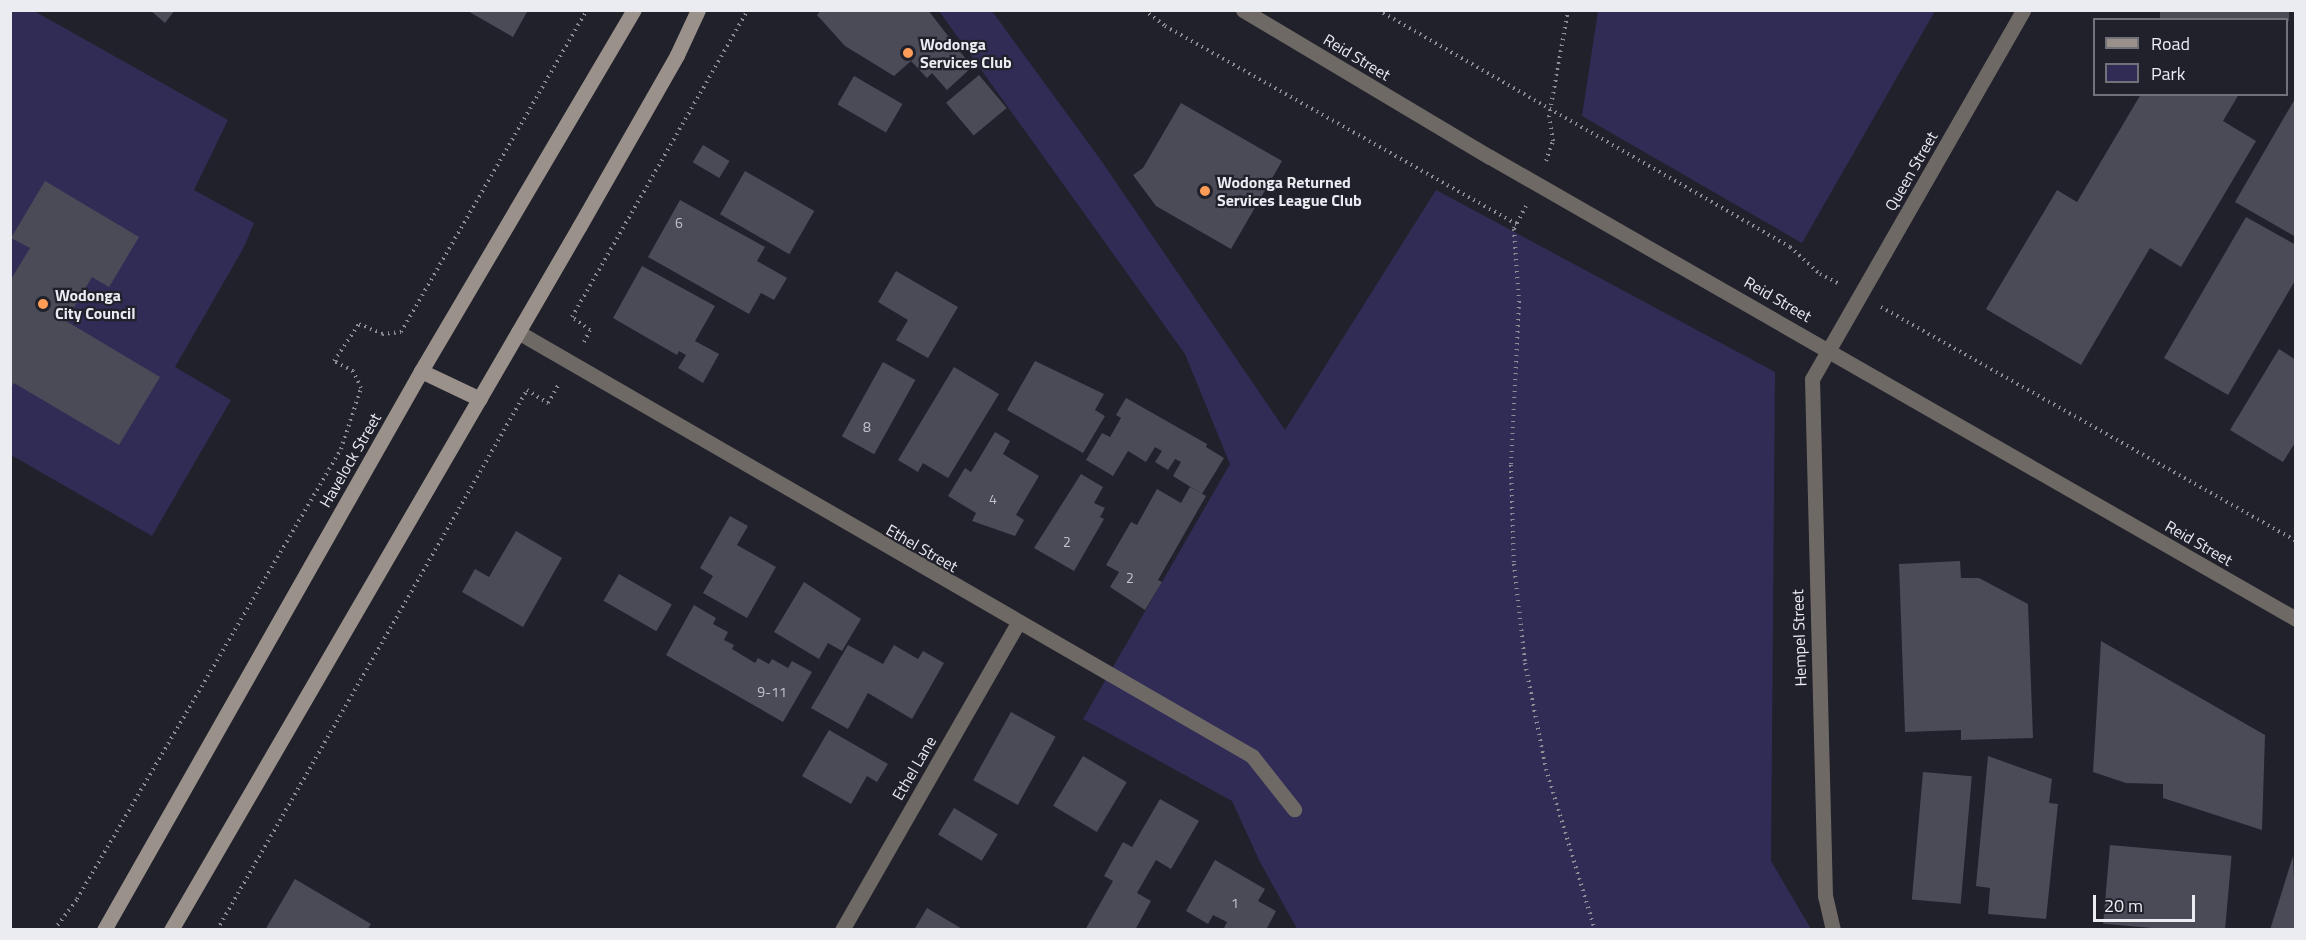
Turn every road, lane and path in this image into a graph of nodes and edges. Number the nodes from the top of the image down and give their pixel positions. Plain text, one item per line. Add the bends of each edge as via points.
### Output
1 (587, 10) edge
2 (634, 10) edge
3 (698, 10) edge
4 (748, 10) edge
5 (1144, 10) edge
6 (1243, 10) edge
7 (1378, 10) edge
8 (1568, 10) edge
9 (2023, 10) edge
10 (1557, 77) dead end
11 (1517, 224) dead end
12 (1861, 295) junction
13 (519, 332) junction
14 (1518, 344) dead end
15 (1830, 349) junction
16 (570, 366) junction
17 (422, 371) junction
18 (480, 399) junction
19 (2295, 541) edge
20 (2295, 619) edge
21 (1017, 624) junction
22 (1294, 809) dead end
23 (54, 930) edge
24 (104, 930) edge
25 (171, 930) edge
26 (217, 930) edge
27 (842, 930) edge
28 (1595, 930) edge
29 (1833, 930) edge

1 - 23 path via 401,332 382,334 359,324 334,361 353,371 361,388 341,449 77,898
2 - 17 street, Havelock Street
3 - 13 street via 677,55
4 - 16 path via 572,317 590,330
5 - 11 path via 1165,26
6 - 15 street, Reid Street via 1490,157
7 - 12 path via 1790,247 1820,274
8 - 10 path
9 - 12 street, Queen Street
12 - 15 street, Queen Street
12 - 19 path
13 - 16 street, Ethel Street
13 - 18 street
14 - 28 path via 1511,475 1523,653 1560,823
15 - 20 street, Reid Street
15 - 29 street, Hempel Street via 1812,379 1825,896
16 - 21 street, Ethel Street
16 - 26 path via 548,403 527,390
17 - 18 street
17 - 24 street, Havelock Street
18 - 25 street
21 - 22 street, Ethel Street via 1252,756
21 - 27 street, Ethel Lane

